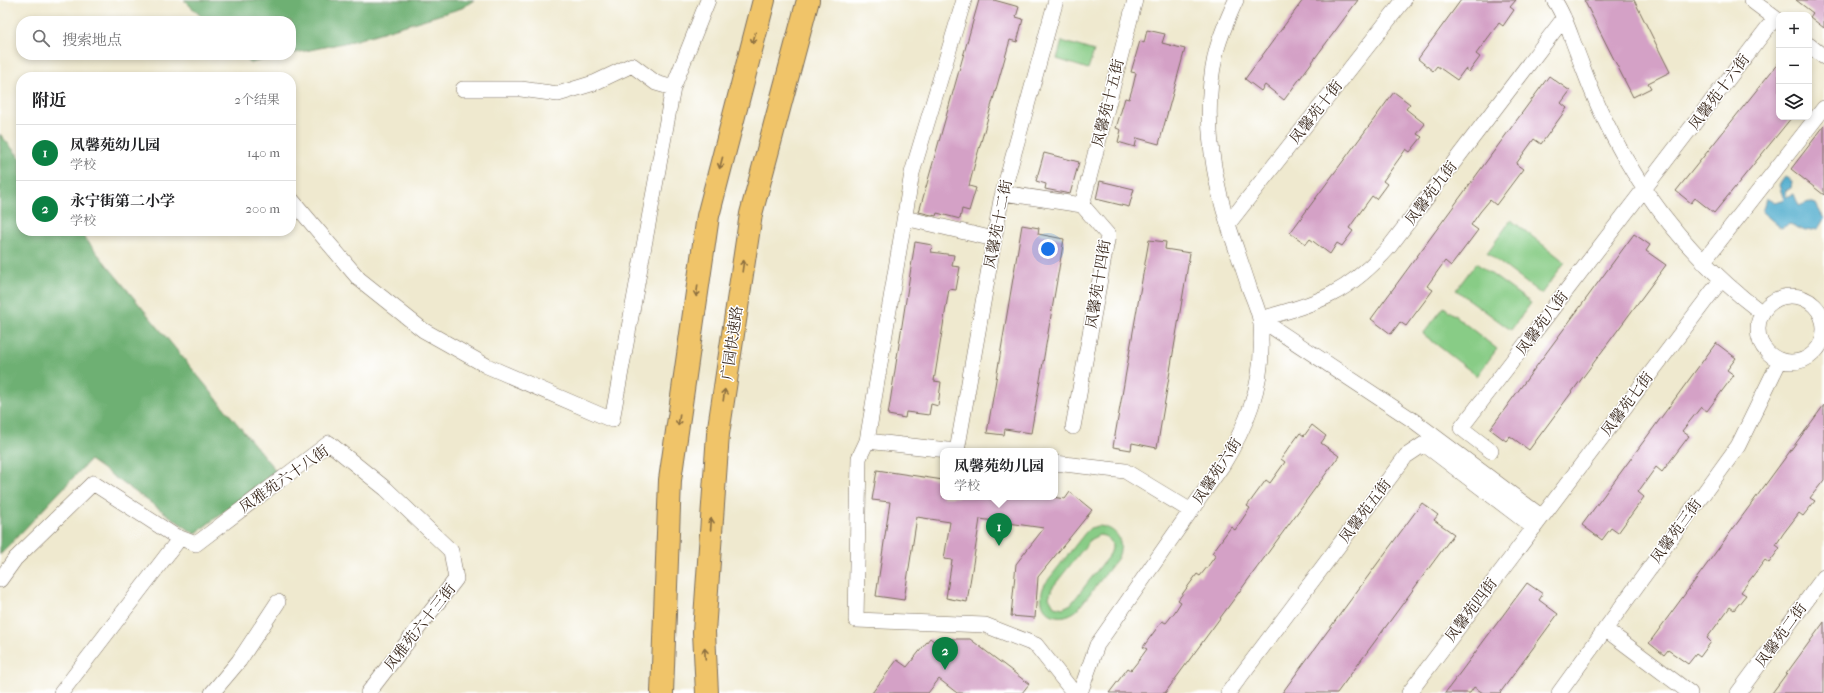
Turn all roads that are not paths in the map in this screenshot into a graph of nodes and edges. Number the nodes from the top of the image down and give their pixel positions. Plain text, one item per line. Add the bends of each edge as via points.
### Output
1 (708, 0) edge
2 (764, 0) edge
3 (808, 0) edge
4 (964, 0) edge
5 (1056, 0) edge
6 (1236, 0) edge
7 (1404, 0) edge
8 (1554, 0) edge
9 (1751, 0) edge
10 (1131, 1) edge
11 (1564, 18) junction
12 (1776, 19) edge
13 (1776, 21) edge
14 (1812, 47) edge
15 (1824, 57) edge
16 (673, 88) junction
17 (463, 89) dead end
18 (1824, 108) edge
19 (1645, 189) junction
20 (1003, 193) junction
21 (296, 205) edge
22 (1082, 205) junction
23 (905, 218) junction
24 (1228, 224) junction
25 (994, 239) junction
26 (1703, 262) junction
27 (1721, 280) junction
28 (1762, 313) junction
29 (1260, 319) junction
30 (1821, 349) edge
31 (1780, 360) junction
32 (1073, 427) dead end
33 (867, 441) junction
34 (957, 448) edge
35 (940, 449) edge
36 (1491, 451) dead end
37 (1058, 463) edge
38 (1191, 511) junction
39 (1538, 522) junction
40 (180, 538) junction
41 (1824, 577) edge
42 (456, 579) joint
43 (0, 580) edge
44 (278, 602) dead end
45 (1605, 629) junction
46 (61, 693) edge
47 (212, 693) edge
48 (368, 693) edge
49 (662, 693) edge
50 (707, 693) edge
51 (1074, 693) edge
52 (1080, 693) edge
53 (1228, 693) edge
54 (1409, 693) edge
55 (1559, 693) edge
56 (1690, 693) edge
57 (1738, 693) edge

1 - 16 street
2 -> 49 highway via 708,216 670,480
50 -> 3 highway, 广园快速路 via 704,632 718,434 751,214
4 - 23 street via 912,173
5 - 20 street, 凤馨苑十二街
6 - 24 street, 凤馨苑六街 via 1215,55 1210,86 1211,154
7 - 24 street, 凤馨苑十街
8 - 11 street
9 - 12 street, 凤馨苑十六街
10 - 22 street, 凤馨苑十五街
11 - 19 street via 1603,115
11 - 29 street, 凤馨苑九街 via 1379,259 1353,282 1323,299
13 - 19 street, 凤馨苑十六街
14 - 15 street
16 - 17 street via 656,83 632,65 594,83 558,94 521,89
16 - 21 street via 612,420 487,366 423,330 358,279
18 - 26 street
19 - 26 street via 1682,239
19 - 36 street, 凤馨苑八街 via 1462,428
20 - 22 street
20 - 25 street, 凤馨苑十二街
22 - 32 street, 凤馨苑十四街 via 1108,235
23 - 25 street
23 - 33 street
24 - 29 street, 凤馨苑六街
25 - 34 street, 凤馨苑十二街
26 - 27 street
27 - 28 street
27 - 39 street, 凤馨苑七街
28 - 30 street via 1774,301 1784,297 1795,296 1805,299 1814,306 1822,320
28 - 31 street via 1758,329 1759,340 1765,350
29 - 38 street, 凤馨苑六街 via 1258,381 1250,411 1238,439
29 - 39 street via 1414,421
30 - 31 street via 1795,362
31 - 45 street, 凤馨苑三街 via 1738,446
33 - 35 street
33 - 51 street via 859,458 856,620 985,625 1036,645
37 - 38 street via 1125,471
38 - 52 street, 凤馨苑六街 via 1097,645
39 - 53 street, 凤馨苑五街 via 1424,444 1406,456
39 - 54 street, 凤馨苑四街
40 - 42 street, 凤雅苑六十八街 via 196,544 329,443 386,489 451,551
40 - 43 street, 凤雅苑六十八街 via 93,483 15,559
40 - 46 street
41 - 57 street, 凤馨苑二街
42 - 48 street, 凤雅苑六十三街
44 - 47 street via 239,661
45 - 55 street, 凤馨苑三街
45 - 56 street

